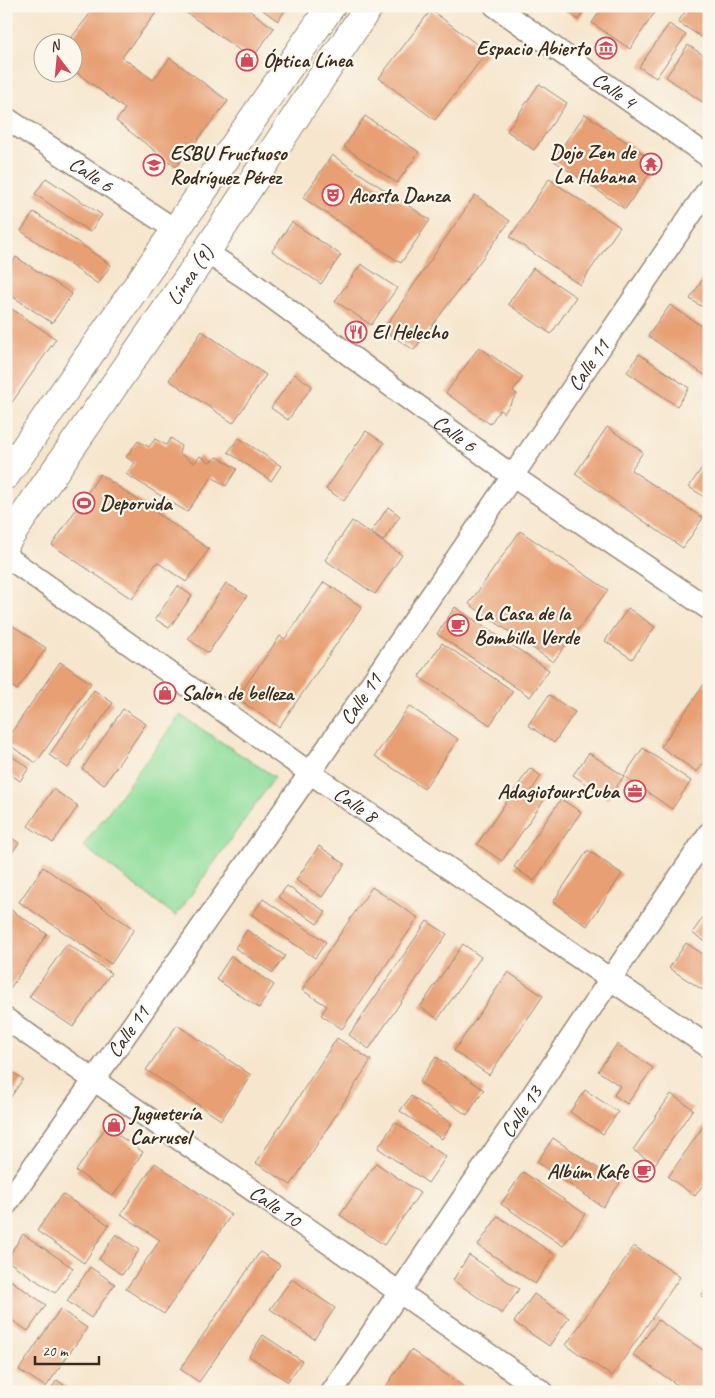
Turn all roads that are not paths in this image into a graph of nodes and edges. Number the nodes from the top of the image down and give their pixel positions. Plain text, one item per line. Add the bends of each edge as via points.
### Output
1 (331, 6) edge
2 (369, 6) edge
3 (495, 6) edge
4 (6, 118) edge
5 (709, 157) edge
6 (709, 188) edge
7 (177, 231) junction
8 (206, 252) junction
9 (6, 475) edge
10 (511, 475) junction
11 (6, 542) edge
12 (6, 556) edge
13 (709, 609) edge
14 (310, 773) junction
15 (709, 833) edge
16 (608, 980) junction
17 (6, 1019) edge
18 (709, 1047) edge
19 (93, 1079) junction
20 (6, 1205) edge
21 (399, 1294) junction
22 (332, 1392) edge
23 (544, 1392) edge

1 - 7 main road, Línea (9)
2 - 8 main road, Línea (9)
3 - 5 street, Calle 4
4 - 7 street, Calle 6
6 - 10 street, Calle 11
7 - 9 main road, Línea (9)
8 - 10 street, Calle 6
8 - 11 main road, Línea (9)
10 - 13 street, Calle 6
10 - 14 street, Calle 11
12 - 14 street, Calle 8
14 - 16 street, Calle 8
14 - 19 street, Calle 11
15 - 16 street, Calle 13
16 - 18 street, Calle 8
16 - 21 street, Calle 13
17 - 19 street, Calle 10
19 - 20 street, Calle 11
19 - 21 street, Calle 10
21 - 22 street, Calle 13
21 - 23 street, Calle 10

